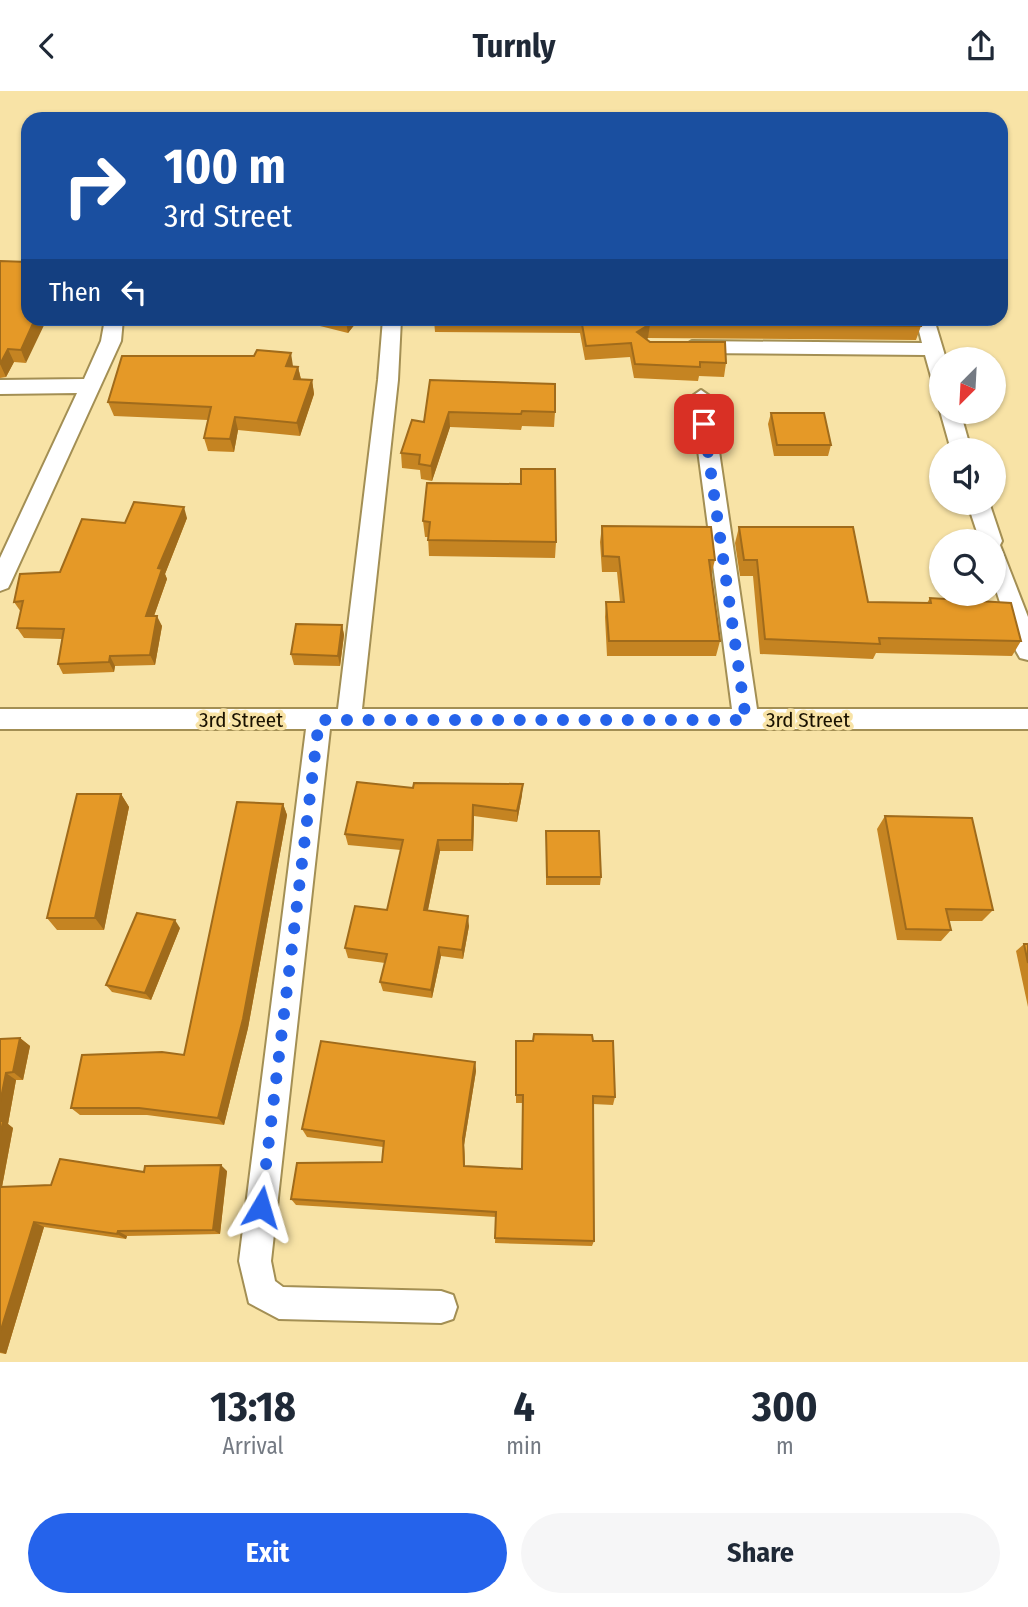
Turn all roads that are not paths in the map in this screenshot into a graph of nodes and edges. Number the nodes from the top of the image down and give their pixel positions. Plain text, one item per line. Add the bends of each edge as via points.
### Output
1 (113, 326) edge
2 (392, 326) edge
3 (927, 326) edge
4 (675, 347) edge
5 (932, 347) edge
6 (929, 349) edge
7 (90, 386) junction
8 (0, 387) edge
9 (701, 397) dead end
10 (0, 582) edge
11 (1006, 586) edge
12 (1028, 651) edge
13 (0, 719) edge
14 (1028, 719) edge
15 (319, 720) junction
16 (349, 720) junction
17 (746, 720) junction
18 (441, 1307) dead end

1 - 7 street
2 - 16 street
3 - 5 street
4 - 6 street
7 - 8 street
7 - 10 street
9 - 17 street
11 - 12 street
13 - 15 street, 3rd Street
14 - 17 street, 3rd Street
15 - 16 street, 3rd Street
15 - 18 street via 255,1261 261,1291 279,1303
16 - 17 street, 3rd Street

